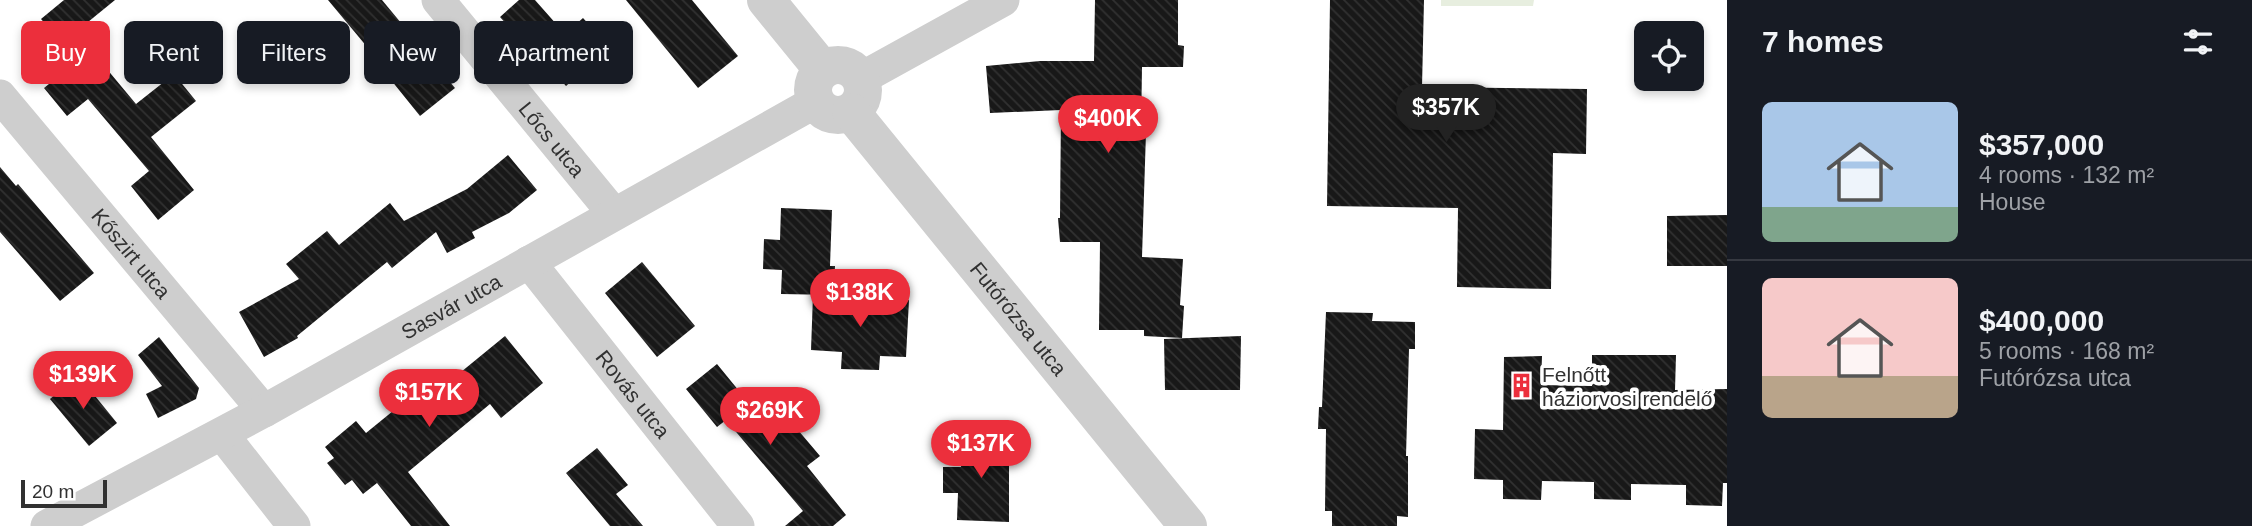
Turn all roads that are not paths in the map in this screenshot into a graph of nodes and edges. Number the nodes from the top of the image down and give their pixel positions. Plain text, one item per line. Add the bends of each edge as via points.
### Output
1 (438, 0) edge
2 (766, 0) edge
3 (1003, 0) edge
4 (837, 91) junction
5 (0, 96) edge
6 (614, 214) junction
7 (529, 262) junction
8 (264, 411) junction
9 (222, 434) junction
10 (47, 526) edge
11 (294, 526) edge
12 (738, 526) edge
13 (1188, 526) edge

1 - 6 street, Lőcs utca
2 - 4 street, Futórózsa utca
3 - 4 street, Sasvár utca
4 - 6 street, Sasvár utca
4 - 13 street, Futórózsa utca
5 - 8 street, Kőszirt utca
6 - 7 street, Sasvár utca
7 - 8 street, Sasvár utca
7 - 12 street, Rovás utca
8 - 9 street, Sasvár utca
9 - 10 street, Sasvár utca
9 - 11 street

